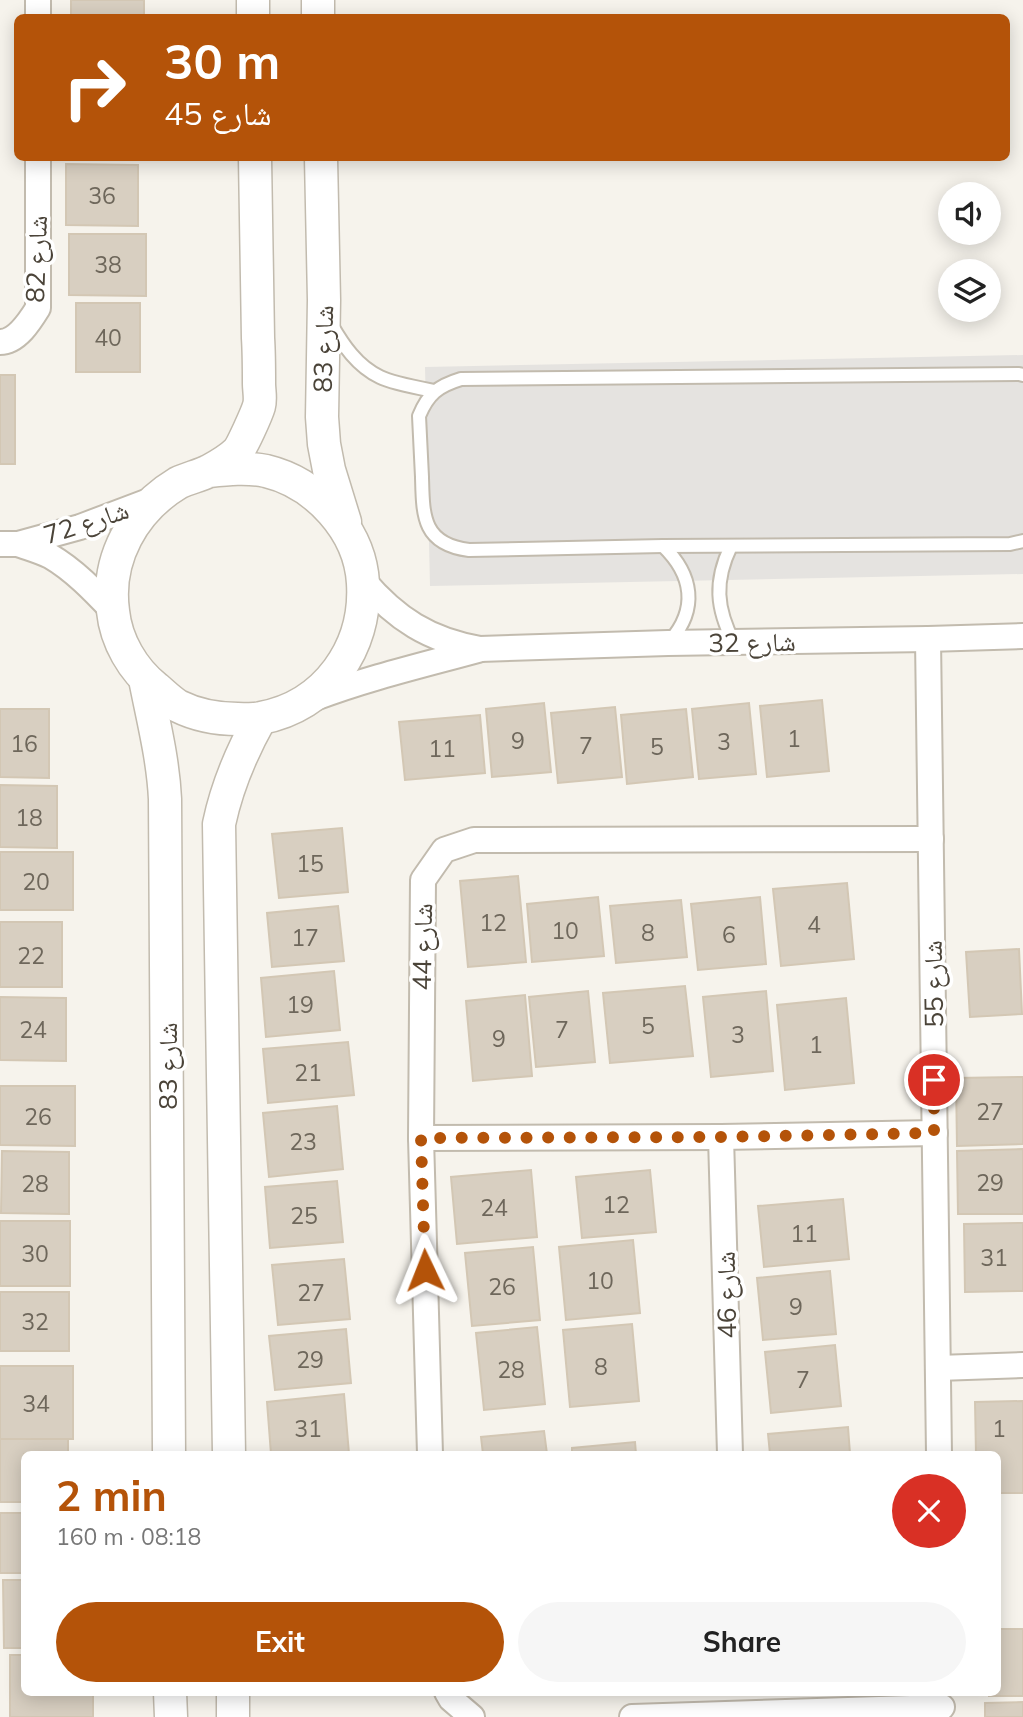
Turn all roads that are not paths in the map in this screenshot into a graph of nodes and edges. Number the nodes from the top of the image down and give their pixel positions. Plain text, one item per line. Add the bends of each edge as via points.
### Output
1 (38, 161) edge
2 (255, 161) edge
3 (321, 161) edge
4 (324, 300) junction
5 (0, 342) edge
6 (1023, 375) edge
7 (434, 391) junction
8 (209, 471) junction
9 (154, 499) junction
10 (350, 537) junction
11 (1023, 541) edge
12 (9, 544) edge
13 (663, 546) junction
14 (731, 546) junction
15 (363, 580) junction
16 (113, 611) junction
17 (1023, 636) edge
18 (928, 639) junction
19 (668, 643) junction
20 (734, 643) junction
21 (480, 649) junction
22 (145, 679) junction
23 (304, 702) junction
24 (260, 719) junction
25 (931, 839) junction
26 (934, 1133) junction
27 (722, 1137) junction
28 (421, 1138) junction
29 (1023, 1365) edge
30 (938, 1368) junction
31 (169, 1451) edge
32 (229, 1451) edge
33 (430, 1451) edge
34 (730, 1451) edge
35 (939, 1451) edge
36 (170, 1696) edge
37 (233, 1696) edge
38 (449, 1696) edge
39 (736, 1703) edge
40 (942, 1705) edge
41 (171, 1717) edge
42 (233, 1717) edge
43 (472, 1717) edge
44 (632, 1717) edge

1 - 5 street, شارع 82 via 38,308 26,326
2 - 8 street via 259,405 239,450
3 - 4 street, شارع 83
4 - 7 lane via 343,345 360,363 380,377
4 - 10 street, شارع 83 via 324,443
6 - 7 lane via 461,379
7 - 13 lane via 419,416 423,513 432,532 449,545 469,550
8 - 9 street
8 - 10 street via 265,471 291,480 335,514
9 - 12 street, شارع 72 via 80,527
9 - 16 street via 120,550 112,580
10 - 15 street, شارع 83
11 - 14 lane
12 - 16 street, شارع 72 via 48,555 71,570
13 - 14 lane
13 - 19 lane via 683,570 689,602
14 - 20 lane via 721,571 719,600
15 - 21 street, شارع 32 via 390,610 423,632
15 - 23 street, شارع 83 via 357,637 327,684
16 - 22 street via 119,636
17 - 18 street, شارع 32
18 - 20 street, شارع 32
18 - 25 street, شارع 55
19 - 20 street, شارع 32
19 - 21 street, شارع 32
21 - 23 street, شارع 32 via 390,672
22 - 24 street, شارع 83 via 178,705 218,719
22 - 31 street, شارع 83 via 164,769 165,799
23 - 24 street, شارع 83
24 - 32 street, شارع 83 via 230,780 219,824
25 - 26 street, شارع 55
25 - 28 street, شارع 44 via 474,840 444,850 423,880
26 - 27 street
26 - 30 street, شارع 55
27 - 28 street
27 - 34 street, شارع 46
28 - 33 street, شارع 44
29 - 30 street
30 - 35 street, شارع 55
36 - 41 street
37 - 42 street
38 - 43 street
39 - 40 street
39 - 44 street

